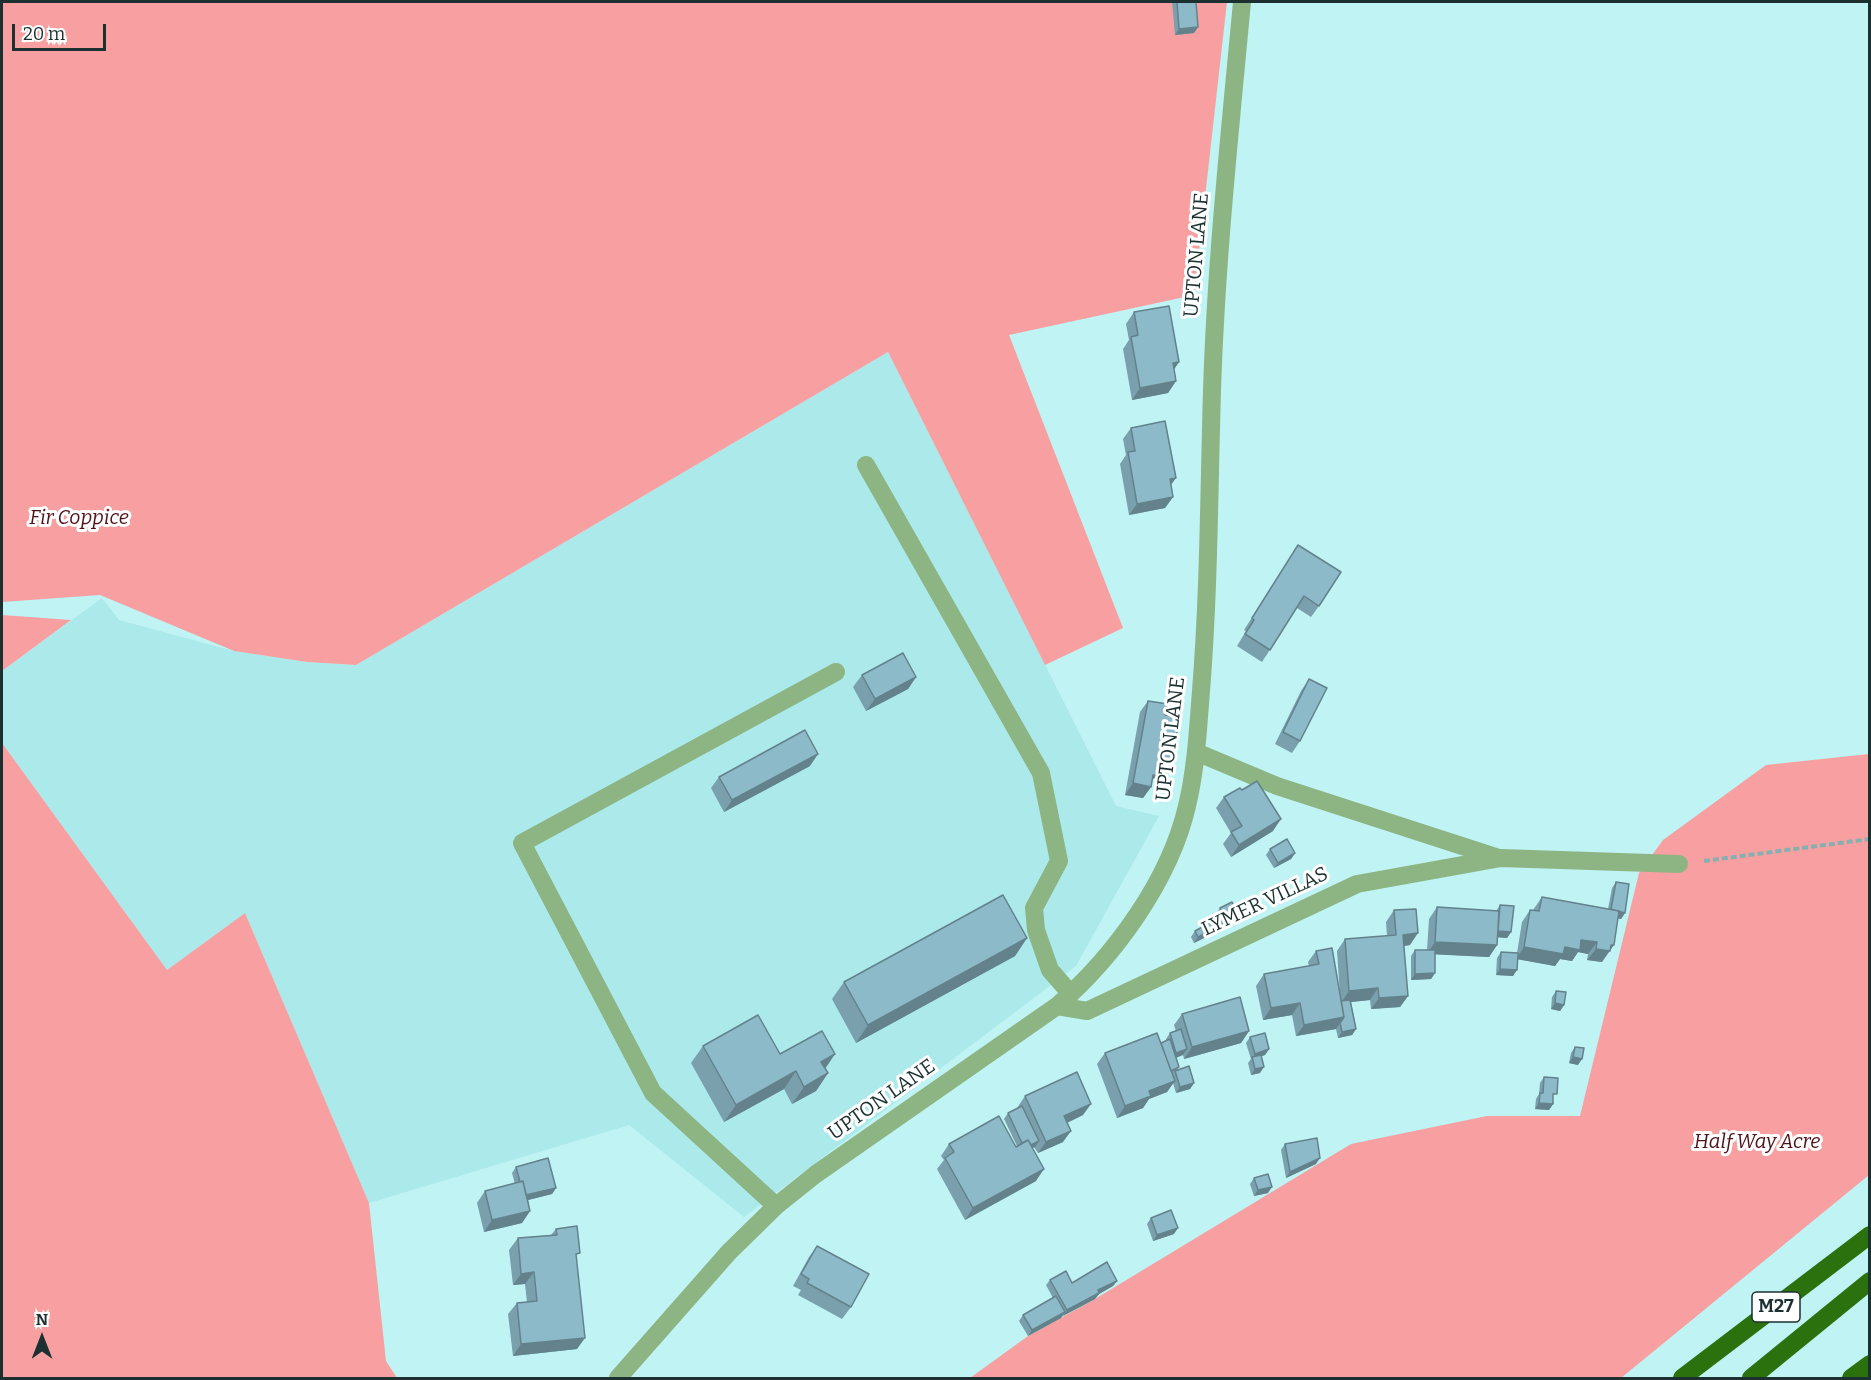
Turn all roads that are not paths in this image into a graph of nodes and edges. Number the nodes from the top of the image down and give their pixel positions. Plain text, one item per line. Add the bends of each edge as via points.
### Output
1 (1242, 2) edge
2 (866, 465) dead end
3 (836, 672) dead end
4 (1196, 752) junction
5 (1501, 858) junction
6 (1679, 864) road end
7 (1071, 994) junction
8 (1056, 1006) junction
9 (776, 1206) junction
10 (1869, 1234) edge
11 (1869, 1281) edge
12 (1869, 1364) edge
13 (618, 1378) edge
14 (1682, 1378) edge
15 (1751, 1378) edge
16 (1851, 1378) edge

1 - 4 street, UPTON LANE via 1214,313 1205,638
2 - 7 street via 1041,773 1059,861 1034,908 1035,930 1050,970
3 - 9 street via 522,843 653,1093
4 - 5 street, LYMER VILLAS via 1277,786
4 - 7 street, UPTON LANE via 1187,807 1169,861 1141,909
5 - 6 street, LYMER VILLAS
5 - 8 street, LYMER VILLAS via 1357,884 1087,1011
7 - 8 street, UPTON LANE
8 - 9 street, UPTON LANE
9 - 13 street, UPTON LANE via 729,1252
10 - 14 highway, M27
11 - 15 highway, M27
12 - 16 highway

